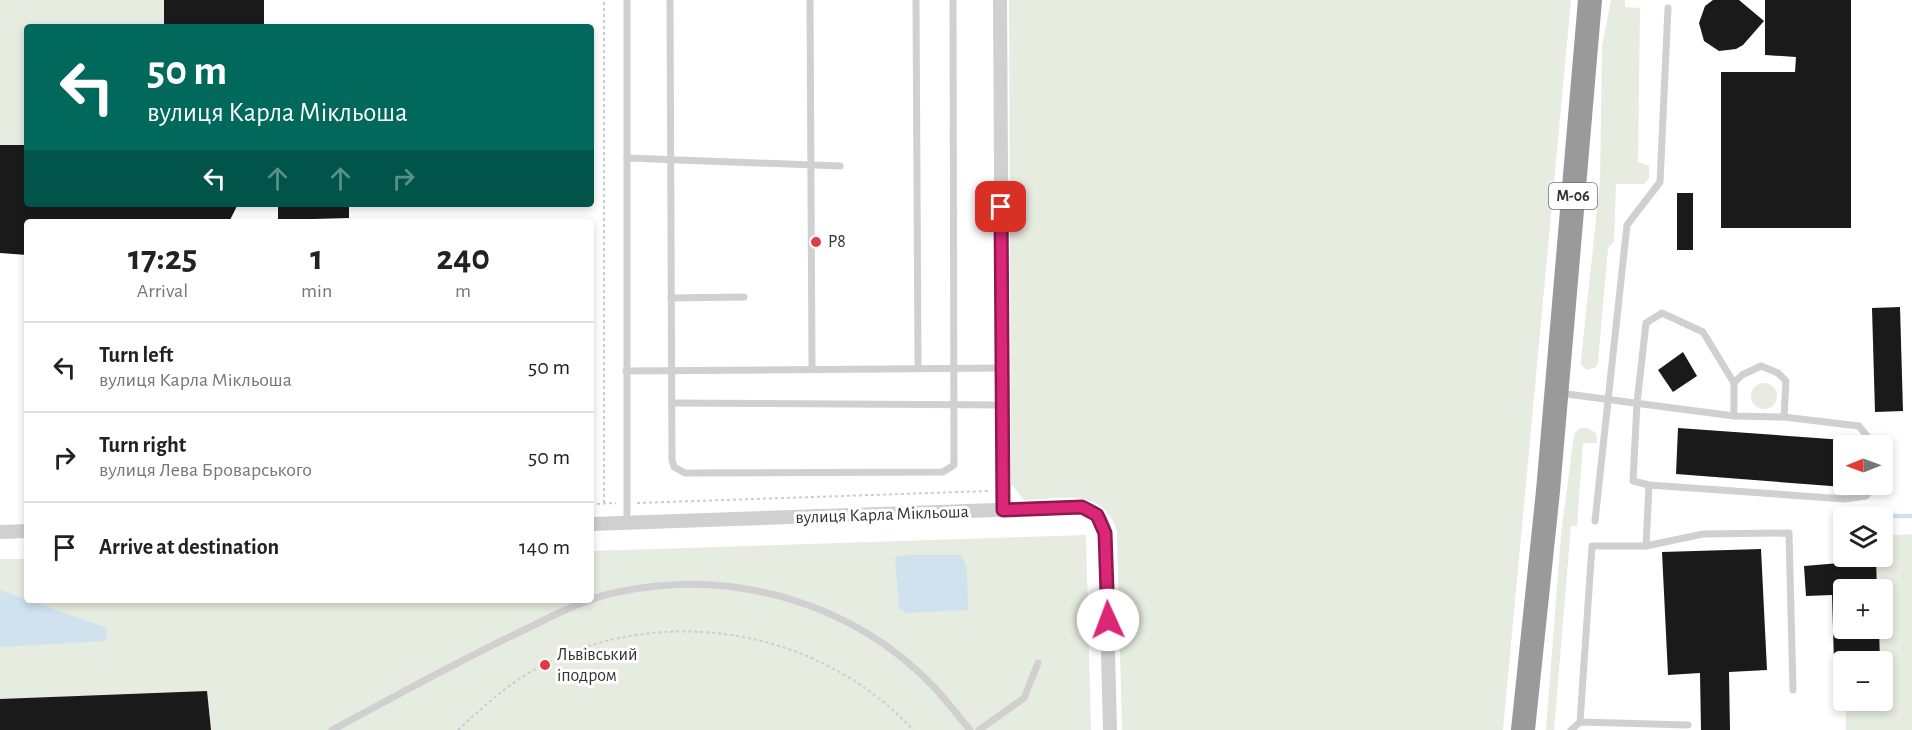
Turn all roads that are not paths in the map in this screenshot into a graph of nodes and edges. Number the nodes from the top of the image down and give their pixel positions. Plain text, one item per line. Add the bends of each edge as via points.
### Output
1 (627, 0) edge
2 (670, 0) edge
3 (810, 0) edge
4 (916, 0) edge
5 (953, 0) edge
6 (1000, 0) edge
7 (1590, 0) edge
8 (1668, 8) dead end
9 (627, 159) junction
10 (670, 160) junction
11 (811, 165) junction
12 (840, 166) dead end
13 (744, 297) dead end
14 (671, 298) junction
15 (918, 368) junction
16 (955, 368) junction
17 (1002, 368) junction
18 (812, 369) junction
19 (626, 371) junction
20 (672, 371) junction
21 (1734, 383) junction
22 (1556, 393) junction
23 (1608, 399) junction
24 (672, 403) junction
25 (1637, 403) junction
26 (955, 405) junction
27 (1002, 405) junction
28 (1734, 416) junction
29 (1784, 417) junction
30 (1866, 435) edge
31 (1649, 485) junction
32 (1867, 495) edge
33 (1003, 510) junction
34 (1595, 521) dead end
35 (594, 524) edge
36 (627, 524) junction
37 (24, 531) edge
38 (0, 532) edge
39 (1646, 546) junction
40 (594, 600) edge
41 (585, 603) edge
42 (1038, 663) dead end
43 (1793, 690) dead end
44 (1580, 722) junction
45 (1688, 725) dead end
46 (332, 730) edge
47 (970, 730) edge
48 (980, 730) edge
49 (1110, 730) edge
50 (1522, 730) edge
51 (1571, 730) edge

1 - 9 lane
2 - 10 lane
3 - 11 lane
4 - 15 lane
5 - 16 lane
6 - 17 street
7 - 22 highway, М-06
8 - 23 lane via 1660,182 1627,225
9 - 10 lane
9 - 19 lane
10 - 11 lane
10 - 14 lane
11 - 12 lane
11 - 18 lane
13 - 14 lane
14 - 20 lane
15 - 16 lane
15 - 18 lane
16 - 17 lane
16 - 26 lane
17 - 27 street
18 - 20 lane
19 - 20 lane
19 - 36 lane
20 - 24 lane
21 - 25 lane via 1703,332 1662,313 1646,323
21 - 28 lane
21 - 29 lane via 1761,366 1778,373 1788,389
22 - 23 lane
22 - 50 highway, М-06
23 - 25 lane
23 - 34 lane
24 - 26 lane
24 - 26 lane via 672,460 674,467 685,473 943,472 950,470 956,459
25 - 28 lane
25 - 31 lane via 1631,475 1637,484
26 - 27 lane
27 - 33 street
28 - 29 lane
29 - 30 lane via 1859,426
31 - 32 lane via 1845,499
31 - 39 lane
33 - 36 street, вулиця Карла Мікльоша
33 - 49 street, вулиця Карла Мікльоша via 1082,507 1102,521
35 - 36 street, вулиця Карла Мікльоша
37 - 38 street
39 - 43 lane via 1702,534 1789,533
39 - 44 lane via 1592,546
40 - 47 lane via 617,592 676,585 770,591 855,624 934,687
41 - 46 lane via 492,645
42 - 48 lane via 1024,698
44 - 45 lane
44 - 51 lane

